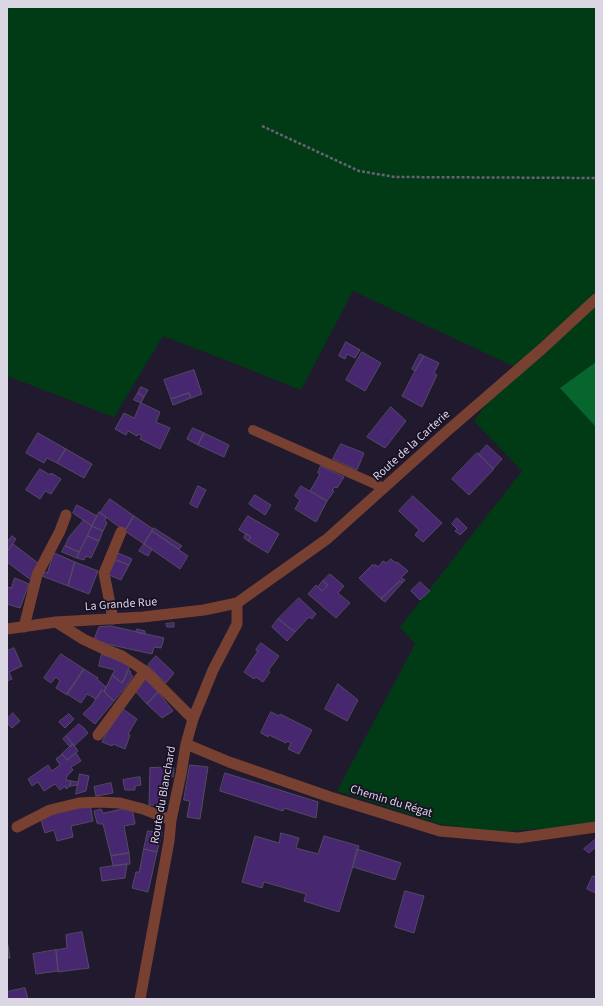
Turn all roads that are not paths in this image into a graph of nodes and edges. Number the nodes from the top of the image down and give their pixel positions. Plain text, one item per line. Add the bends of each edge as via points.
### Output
1 (596, 299) edge
2 (253, 430) dead end
3 (384, 488) junction
4 (66, 515) dead end
5 (120, 532) dead end
6 (237, 603) junction
7 (113, 619) junction
8 (56, 622) junction
9 (24, 626) junction
10 (7, 629) edge
11 (145, 671) junction
12 (193, 719) junction
13 (98, 735) dead end
14 (186, 744) junction
15 (171, 820) junction
16 (17, 827) dead end
17 (596, 827) edge
18 (140, 999) edge

1 - 3 street, Route de la Carterie
2 - 3 lane
3 - 6 street, Route de la Carterie via 328,539
4 - 9 street via 37,575
5 - 7 street via 104,572
6 - 7 street, La Grande Rue via 204,610
6 - 12 street, Route du Blanchard via 237,624
7 - 8 street, La Grande Rue
8 - 9 street, La Grande Rue
8 - 11 street via 83,639 122,656
9 - 10 street, La Grande Rue
11 - 12 street
11 - 13 street
12 - 14 street, Route du Blanchard
14 - 15 street, Route du Blanchard
14 - 17 street, Chemin du Régat via 229,762 330,797 440,831 518,838
15 - 16 street via 120,803 98,802 50,810
15 - 18 street, Route du Blanchard

